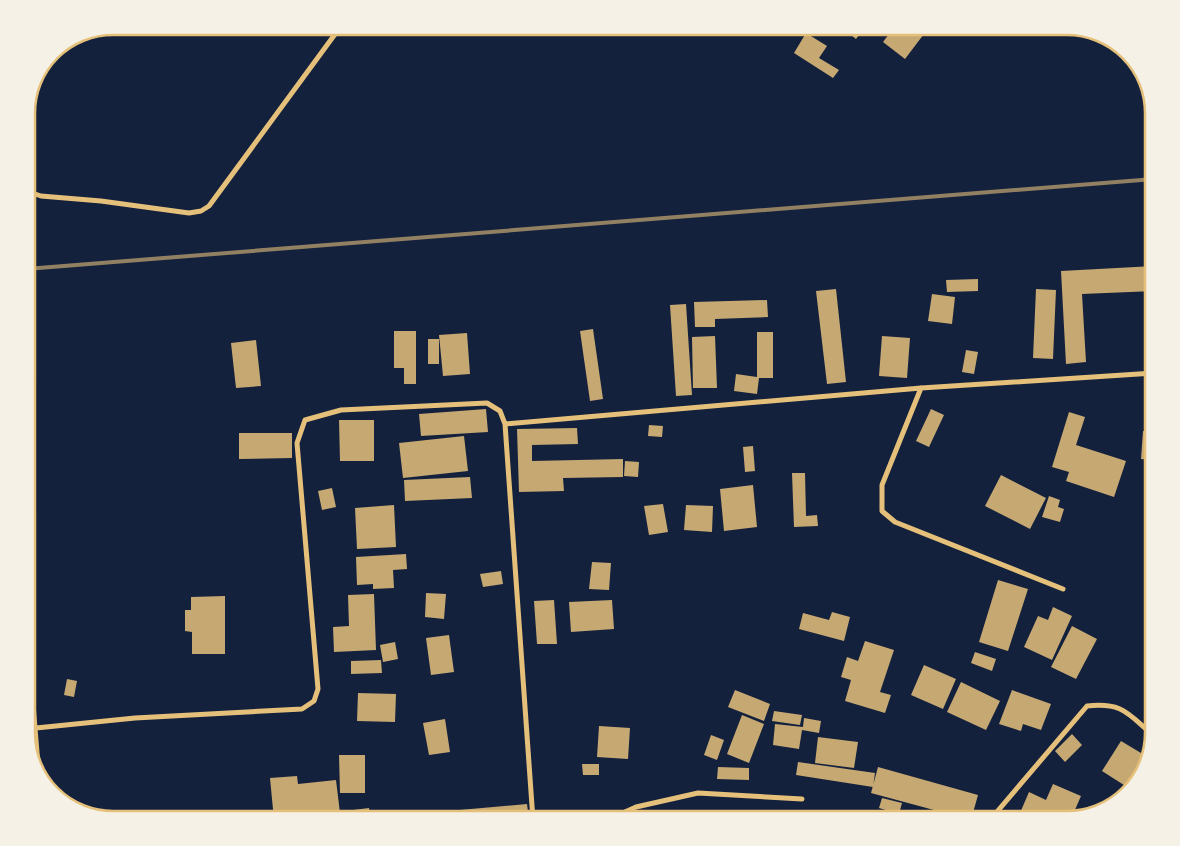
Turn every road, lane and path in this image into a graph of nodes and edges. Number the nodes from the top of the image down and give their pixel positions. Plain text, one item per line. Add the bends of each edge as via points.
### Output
1 (333, 35) edge
2 (35, 194) edge
3 (1145, 374) edge
4 (921, 388) junction
5 (505, 424) junction
6 (1063, 589) dead end
7 (35, 718) edge
8 (36, 728) junction
9 (1145, 728) edge
10 (36, 745) edge
11 (802, 799) dead end
12 (532, 811) edge
13 (627, 811) edge
14 (998, 811) edge

1 - 2 street via 209,206 201,211 189,213
3 - 4 street
4 - 5 street
4 - 6 street via 882,485 882,511 895,522
5 - 8 street via 500,411 487,403 341,410 305,420 297,443 318,689 314,701 302,709 135,718
5 - 12 street
7 - 8 street
8 - 10 street
9 - 14 street via 1119,707 1105,704 1087,706
11 - 13 street via 698,794

